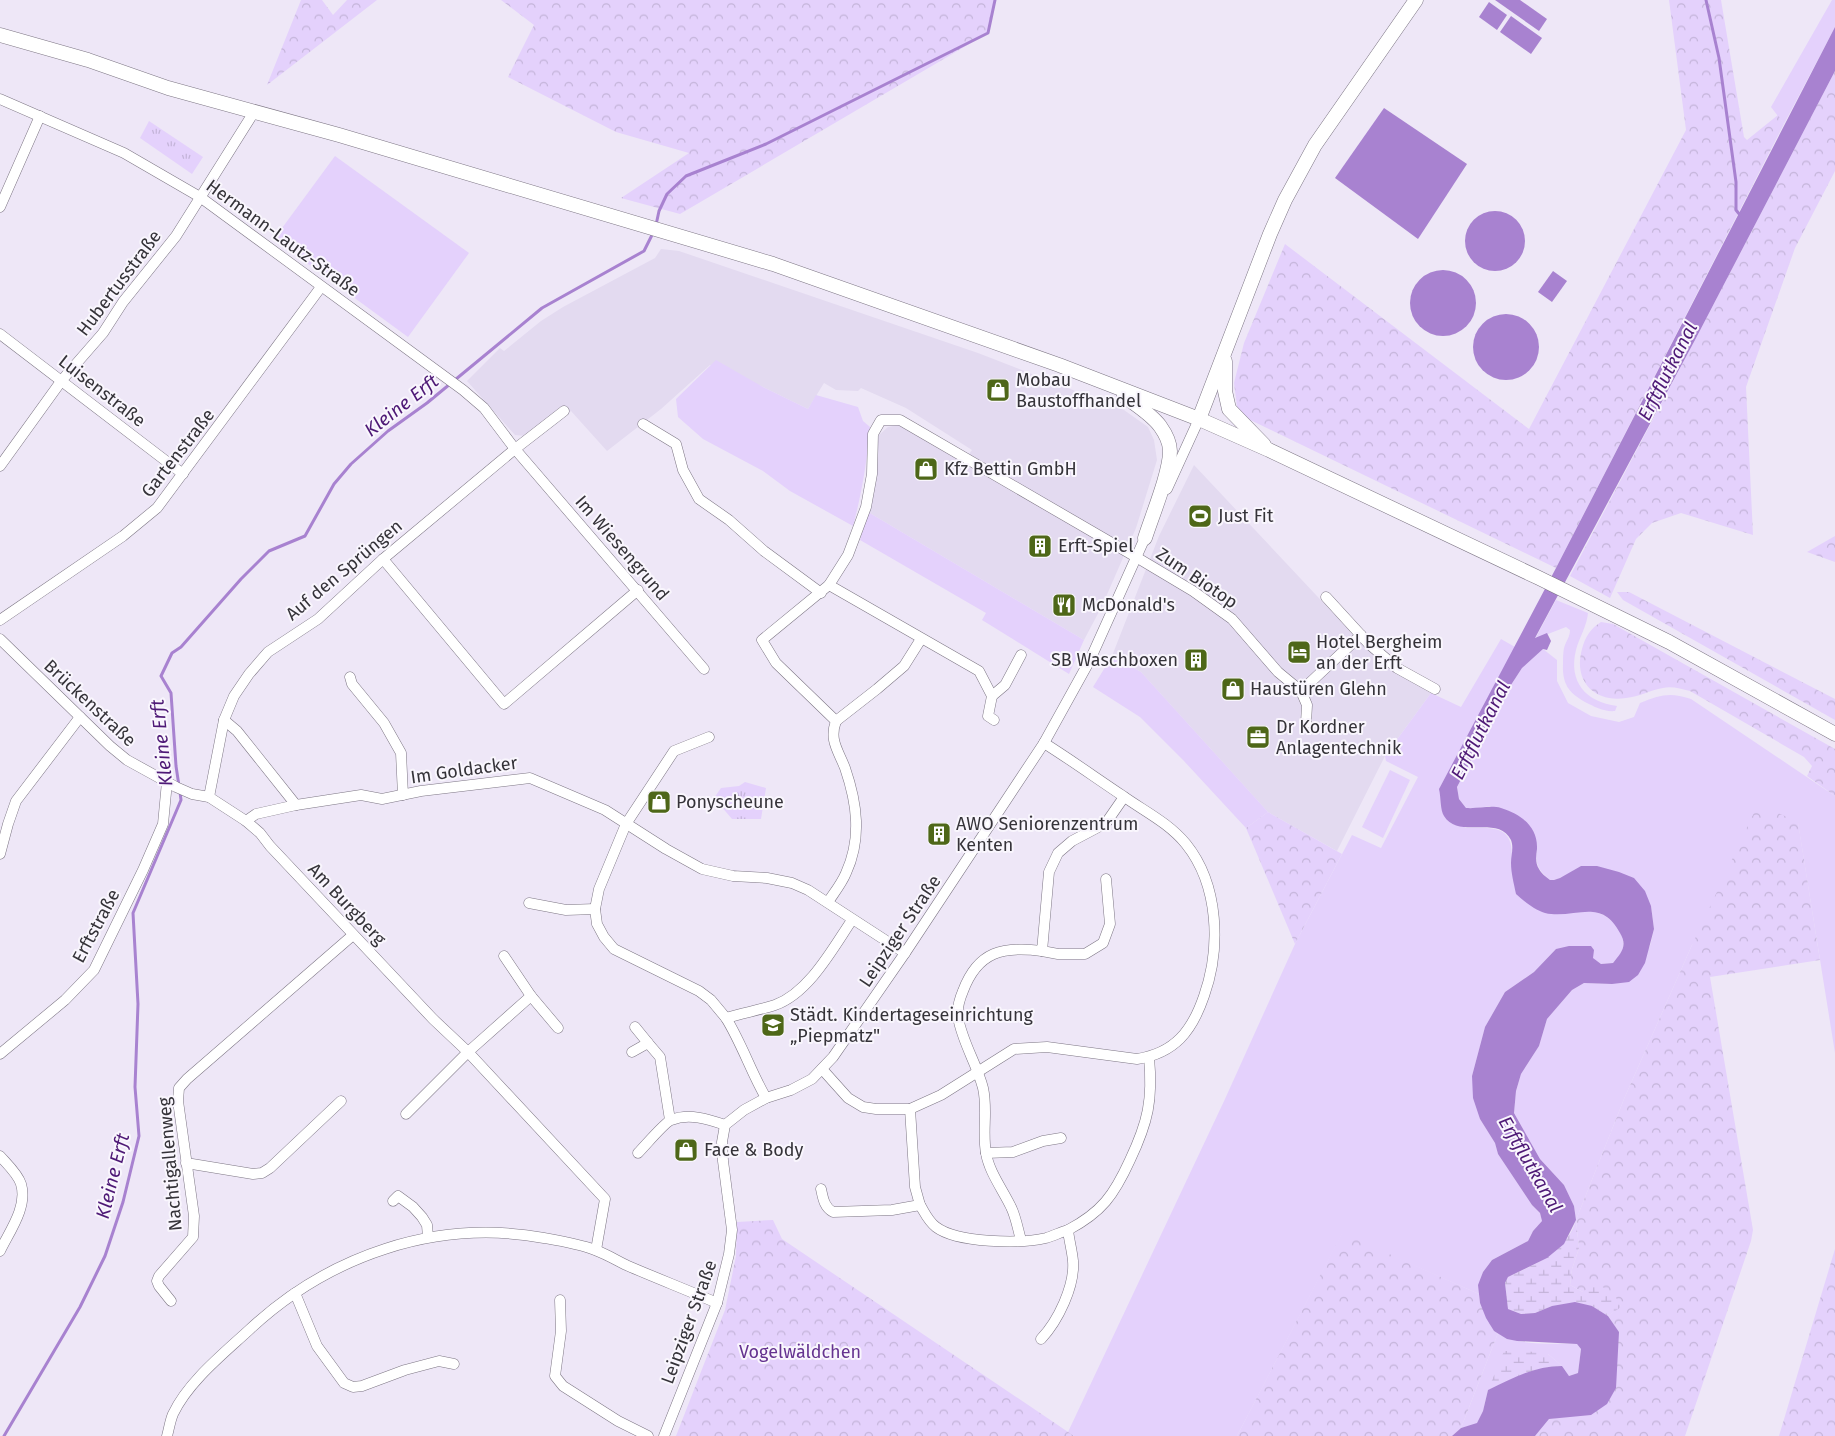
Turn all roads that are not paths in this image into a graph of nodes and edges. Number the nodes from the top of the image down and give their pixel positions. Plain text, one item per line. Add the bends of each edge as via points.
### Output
1 (1416, 0) edge
2 (0, 34) edge
3 (0, 99) edge
4 (254, 112) junction
5 (40, 116) junction
6 (200, 197) junction
7 (0, 207) edge
8 (321, 286) junction
9 (0, 334) edge
10 (1225, 351) junction
11 (62, 380) junction
12 (1110, 386) junction
13 (564, 411) dead end
14 (1198, 419) junction
15 (643, 424) dead end
16 (515, 449) junction
17 (1269, 450) junction
18 (0, 466) edge
19 (183, 474) junction
20 (1145, 538) junction
21 (1136, 557) junction
22 (383, 559) junction
23 (825, 589) junction
24 (638, 590) junction
25 (1326, 598) dead end
26 (0, 620) edge
27 (1360, 635) junction
28 (0, 639) edge
29 (921, 639) junction
30 (1021, 655) dead end
31 (704, 669) dead end
32 (350, 678) dead end
33 (1435, 689) dead end
34 (1301, 691) junction
35 (992, 696) junction
36 (80, 717) junction
37 (224, 720) junction
38 (994, 720) dead end
39 (836, 721) junction
40 (1306, 723) dead end
41 (1835, 734) edge
42 (709, 737) dead end
43 (1044, 743) junction
44 (171, 784) junction
45 (192, 794) joint
46 (402, 795) junction
47 (209, 797) junction
48 (1124, 797) junction
49 (296, 805) junction
50 (246, 821) junction
51 (4, 823) edge
52 (626, 824) junction
53 (0, 854) edge
54 (1106, 880) dead end
55 (828, 902) junction
56 (529, 903) dead end
57 (595, 909) junction
58 (852, 920) junction
59 (353, 935) junction
60 (1042, 951) junction
61 (905, 953) junction
62 (504, 956) dead end
63 (531, 996) junction
64 (726, 1018) junction
65 (635, 1027) dead end
66 (558, 1028) dead end
67 (648, 1043) junction
68 (468, 1052) junction
69 (632, 1052) dead end
70 (0, 1054) edge
71 (1149, 1057) junction
72 (822, 1069) junction
73 (977, 1071) junction
74 (766, 1098) junction
75 (340, 1101) dead end
76 (910, 1109) junction
77 (406, 1114) dead end
78 (670, 1120) junction
79 (725, 1125) junction
80 (1061, 1138) dead end
81 (638, 1153) dead end
82 (986, 1153) junction
83 (0, 1156) edge
84 (186, 1163) junction
85 (820, 1189) dead end
86 (393, 1201) dead end
87 (920, 1204) junction
88 (1068, 1230) junction
89 (428, 1237) junction
90 (1021, 1240) junction
91 (596, 1250) junction
92 (0, 1251) edge
93 (295, 1293) junction
94 (560, 1300) dead end
95 (171, 1301) dead end
96 (717, 1303) junction
97 (1041, 1340) dead end
98 (454, 1364) dead end
99 (167, 1436) edge
100 (648, 1436) edge
101 (664, 1436) edge

1 - 10 main road via 1315,145 1285,200
2 - 4 main road
3 - 5 street, Hermann-Lautz-Straße
4 - 6 street, Hubertusstraße
4 - 12 main road via 774,264
5 - 6 street, Hermann-Lautz-Straße via 124,153
5 - 7 street
6 - 8 street, Hermann-Lautz-Straße
6 - 11 street, Hubertusstraße via 176,236 123,302 103,333
8 - 16 street, Hermann-Lautz-Straße via 463,390 484,408
8 - 19 street, Gartenstraße
9 - 11 street, Luisenstraße
10 - 14 main road
10 - 17 main road via 1225,391 1229,409
11 - 18 street, Hubertusstraße
11 - 19 street, Luisenstraße
12 - 14 main road
12 - 20 main road via 1152,417 1170,446 1164,478
13 - 16 street, Auf den Sprüngen
14 - 17 main road
14 - 20 street, Leipziger Straße
15 - 23 street via 676,444 683,470 699,499 764,550
16 - 22 street, Auf den Sprüngen
16 - 24 street, Im Wiesengrund
17 - 41 main road via 1572,593
19 - 26 street, Gartenstraße via 157,508 123,536
20 - 21 street, Leipziger Straße
21 - 23 street, Zum Biotop via 900,420 881,420 873,434 872,474 866,507 848,555
21 - 34 street, Zum Biotop via 1232,619 1278,672
21 - 43 street, Leipziger Straße via 1090,660
22 - 24 street via 504,704
22 - 37 street, Auf den Sprüngen via 318,619 268,652 234,696
23 - 29 street
23 - 39 street via 762,640 776,662
24 - 31 street, Im Wiesengrund
25 - 27 street
27 - 33 street via 1397,668
27 - 34 street
28 - 36 street, Brückenstraße
29 - 35 street via 979,671
29 - 39 street via 904,666
30 - 35 street via 1005,685
32 - 46 street, Im Goldacker via 384,723 401,753
34 - 40 street via 1307,705
35 - 38 street via 988,716
36 - 44 street, Brückenstraße via 127,760
36 - 51 street via 16,801
37 - 47 street, Auf den Sprüngen
37 - 49 street via 238,731
39 - 55 street via 832,731 852,795 857,829 856,844 846,875
42 - 52 street via 674,751
43 - 48 street
43 - 61 street, Leipziger Straße
44 - 45 street, Brückenstraße
44 - 70 street, Erftstraße via 163,824 144,870 94,970 65,1000
45 - 47 street, Am Burgberg
46 - 49 street, Im Goldacker via 382,799 361,796
46 - 52 street, Im Goldacker via 530,778 605,810
47 - 50 street, Am Burgberg
48 - 60 street via 1106,824 1072,841 1053,862 1049,872
48 - 71 street via 1155,817 1186,844 1208,885 1212,904 1214,950 1211,973 1199,1010 1177,1043
49 - 50 street, Im Goldacker via 256,814
50 - 59 street, Am Burgberg
51 - 53 street
52 - 55 street, Im Goldacker via 702,869 792,882
52 - 57 street via 599,889
54 - 60 street via 1110,924 1103,943 1085,954
55 - 58 street, Im Goldacker
56 - 57 street via 566,910
57 - 64 street via 597,924 614,948 700,991
58 - 61 street, Im Goldacker
58 - 64 street via 819,968 796,993 776,1004
59 - 68 street, Am Burgberg
59 - 84 street, Nachtigallenweg via 180,1088 178,1101
60 - 73 street via 1003,950 974,968 957,1014
61 - 72 street, Leipziger Straße
62 - 63 street
63 - 66 street
63 - 68 street
64 - 74 street
65 - 67 street
67 - 69 street
67 - 78 street via 660,1057
68 - 77 street
68 - 91 street, Am Burgberg via 605,1199
71 - 73 street via 1137,1059 1036,1046 1014,1049
71 - 88 street via 1151,1093 1142,1134 1110,1198 1092,1215
72 - 74 street, Leipziger Straße via 812,1079 791,1090
72 - 76 street via 848,1098 863,1107
73 - 76 street via 941,1095
73 - 82 street via 985,1100
74 - 79 street, Leipziger Straße
75 - 84 street via 262,1173
76 - 87 street
78 - 79 street via 694,1117
78 - 81 street
79 - 96 street, Leipziger Straße via 723,1161 732,1230
80 - 82 street via 1013,1152
82 - 90 street via 1012,1210
83 - 92 street via 21,1184 23,1198
84 - 95 street, Nachtigallenweg via 194,1216 193,1237 157,1281
85 - 87 street via 827,1209 839,1213 892,1210
86 - 89 street via 398,1196 414,1207 427,1225
87 - 90 street via 928,1219 949,1234 962,1238
88 - 90 street via 1046,1238
88 - 97 street via 1073,1260 1071,1285 1053,1324
89 - 91 street via 495,1231 557,1240
89 - 93 street via 381,1250 317,1279
91 - 96 street
93 - 98 street via 317,1346 344,1383 362,1386 438,1361
93 - 99 street via 269,1311 202,1374 173,1414
94 - 100 street via 561,1332 556,1376 563,1386
96 - 101 street, Leipziger Straße

